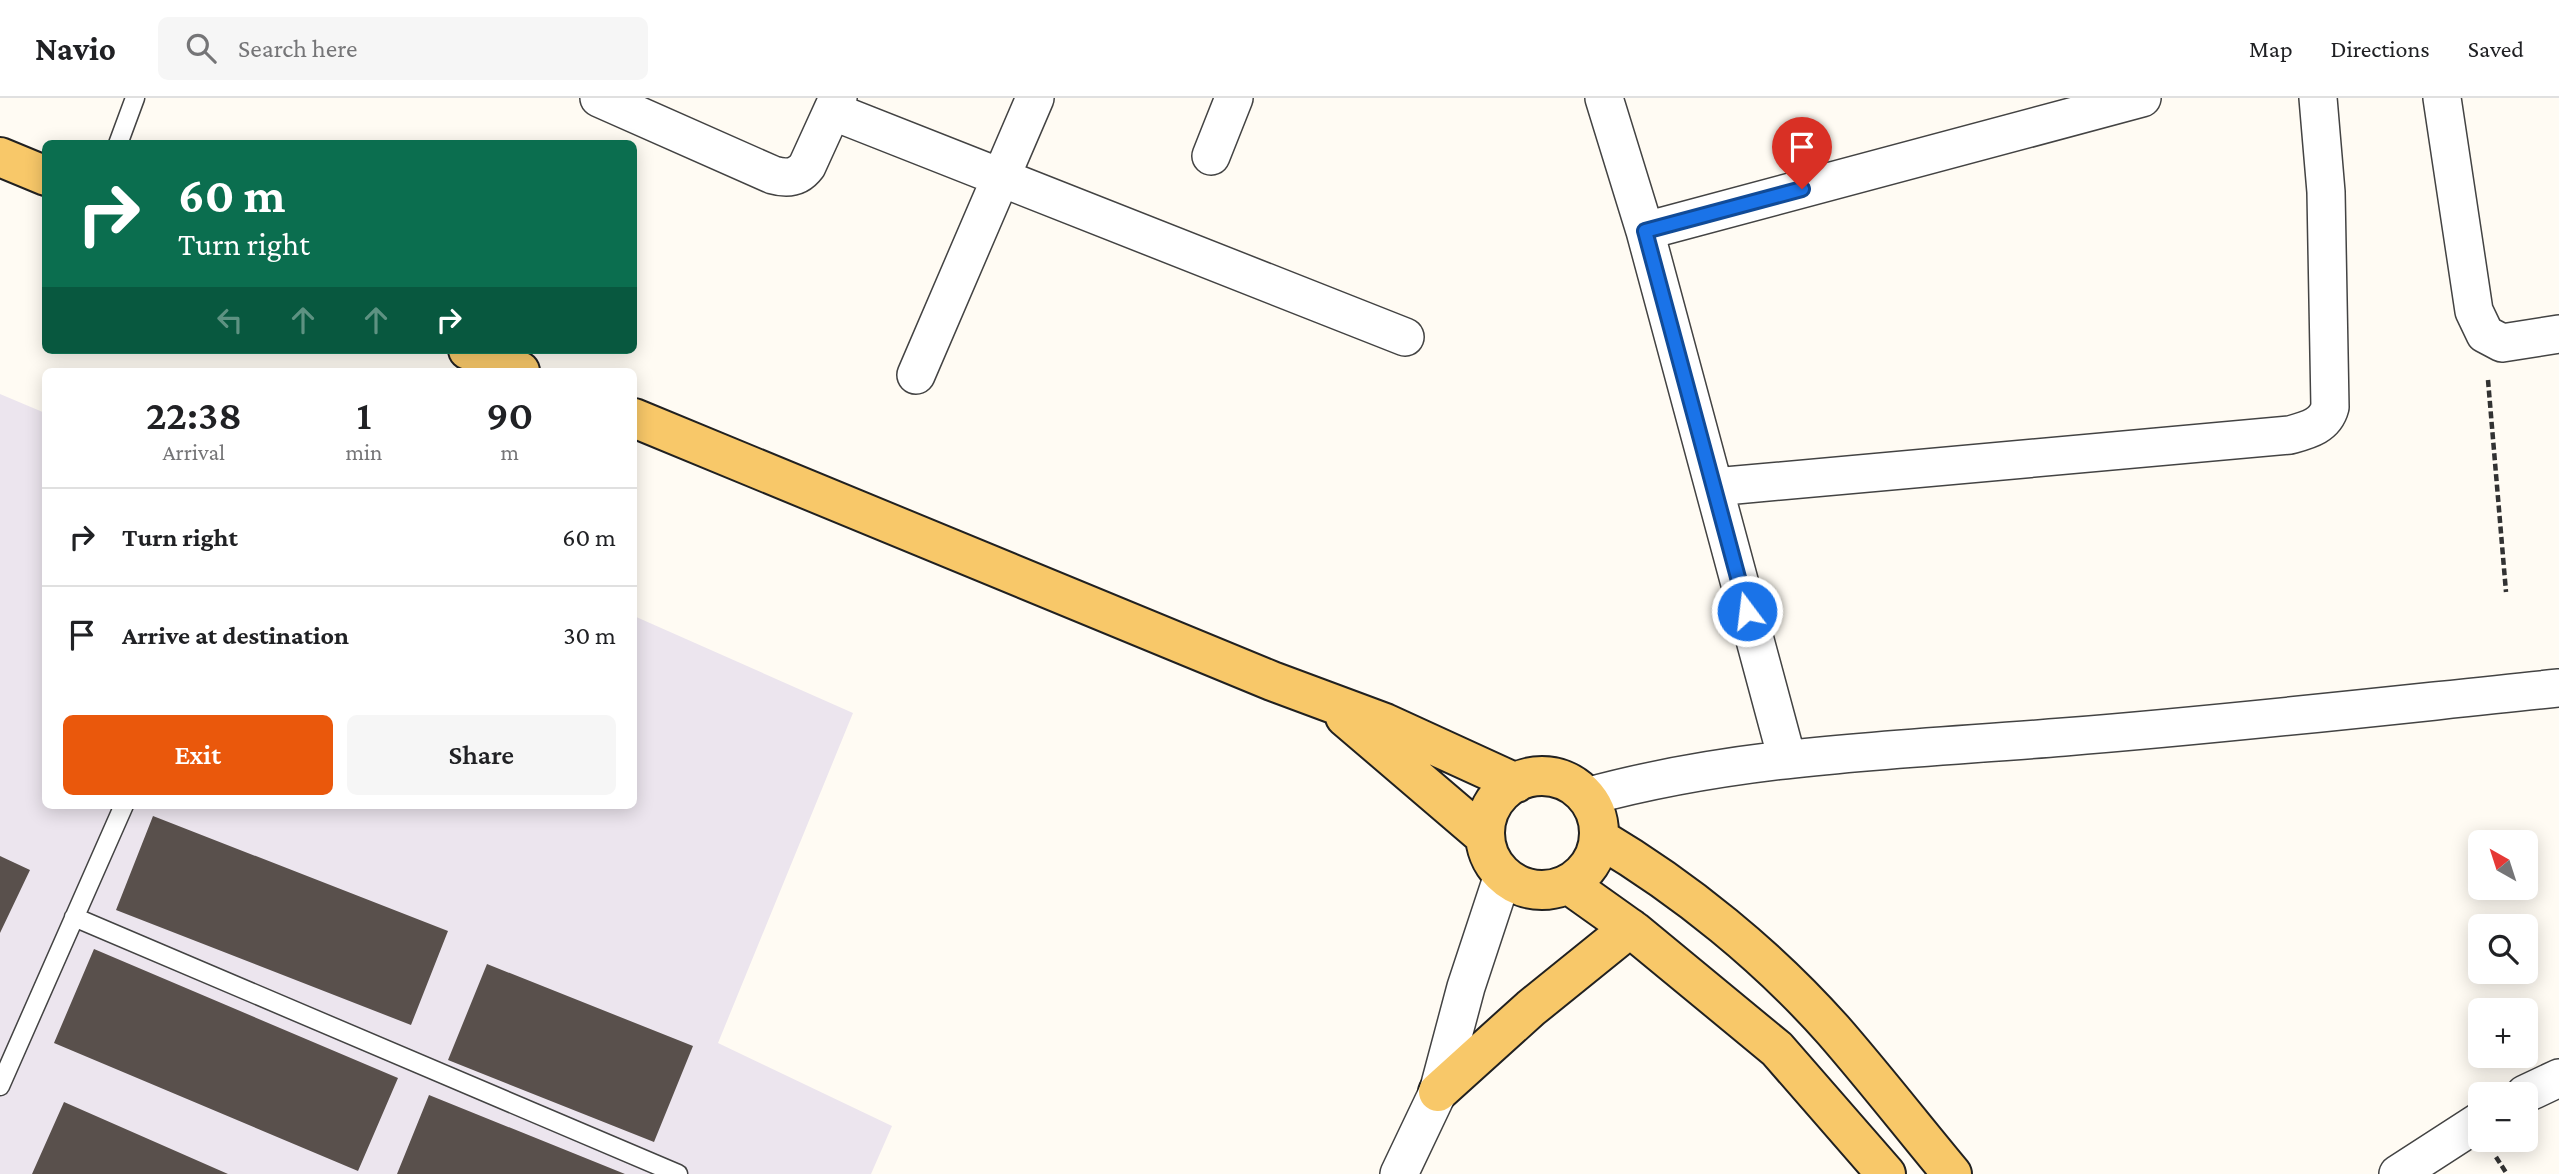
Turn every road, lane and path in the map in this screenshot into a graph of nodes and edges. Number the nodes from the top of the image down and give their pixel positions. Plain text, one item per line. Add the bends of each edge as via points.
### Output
1 (135, 98) edge
2 (1035, 98) edge
3 (1234, 98) edge
4 (1604, 98) edge
5 (2142, 98) edge
6 (2318, 98) edge
7 (2442, 98) edge
8 (618, 101) edge
9 (835, 104) edge
10 (119, 140) edge
11 (0, 156) edge
12 (1211, 156) dead end
13 (42, 174) edge
14 (1001, 180) junction
15 (1645, 231) junction
16 (2484, 334) junction
17 (2559, 334) edge
18 (1405, 337) dead end
19 (478, 354) edge
20 (513, 368) edge
21 (916, 375) dead end
22 (637, 419) edge
23 (1714, 487) junction
24 (2506, 592) dead end
25 (2559, 688) edge
26 (1334, 706) junction
27 (1787, 759) junction
28 (1516, 783) junction
29 (1586, 797) junction
30 (122, 809) edge
31 (1483, 835) junction
32 (1600, 838) junction
33 (1503, 875) junction
34 (1569, 884) junction
35 (74, 917) junction
36 (1630, 928) junction
37 (2559, 1079) edge
38 (0, 1086) edge
39 (2538, 1088) edge
40 (1438, 1091) junction
41 (2468, 1129) edge
42 (678, 1174) edge
43 (1399, 1174) edge
44 (1886, 1174) edge
45 (1952, 1174) edge
46 (2398, 1174) edge

1 - 10 lane
2 - 14 street
3 - 12 street
4 - 15 street
5 - 15 street
6 - 23 street via 2326,192 2330,407 2328,415 2312,429 2118,453
7 - 16 street via 2474,311
8 - 9 street via 787,178 807,166
9 - 14 street
11 - 13 main road
14 - 18 street
14 - 21 street
15 - 23 street
16 - 17 street via 2502,343
16 - 24 path
19 - 20 main road
22 - 26 main road
23 - 27 street
25 - 27 street
26 - 28 main road via 1385,723
26 - 31 main road
27 - 29 street via 1631,784
28 - 29 main road via 1554,777 1572,784
28 - 31 main road via 1500,794
29 - 32 main road via 1599,823
30 - 35 lane
31 - 33 main road via 1490,857
32 - 34 main road via 1587,870
32 - 45 main road via 1683,893 1763,961 1832,1029
33 - 34 main road via 1534,890
33 - 40 street
34 - 36 main road
35 - 38 lane
35 - 42 lane
36 - 40 main road
36 - 44 main road via 1777,1049
37 - 39 street
40 - 43 street
41 - 46 street

